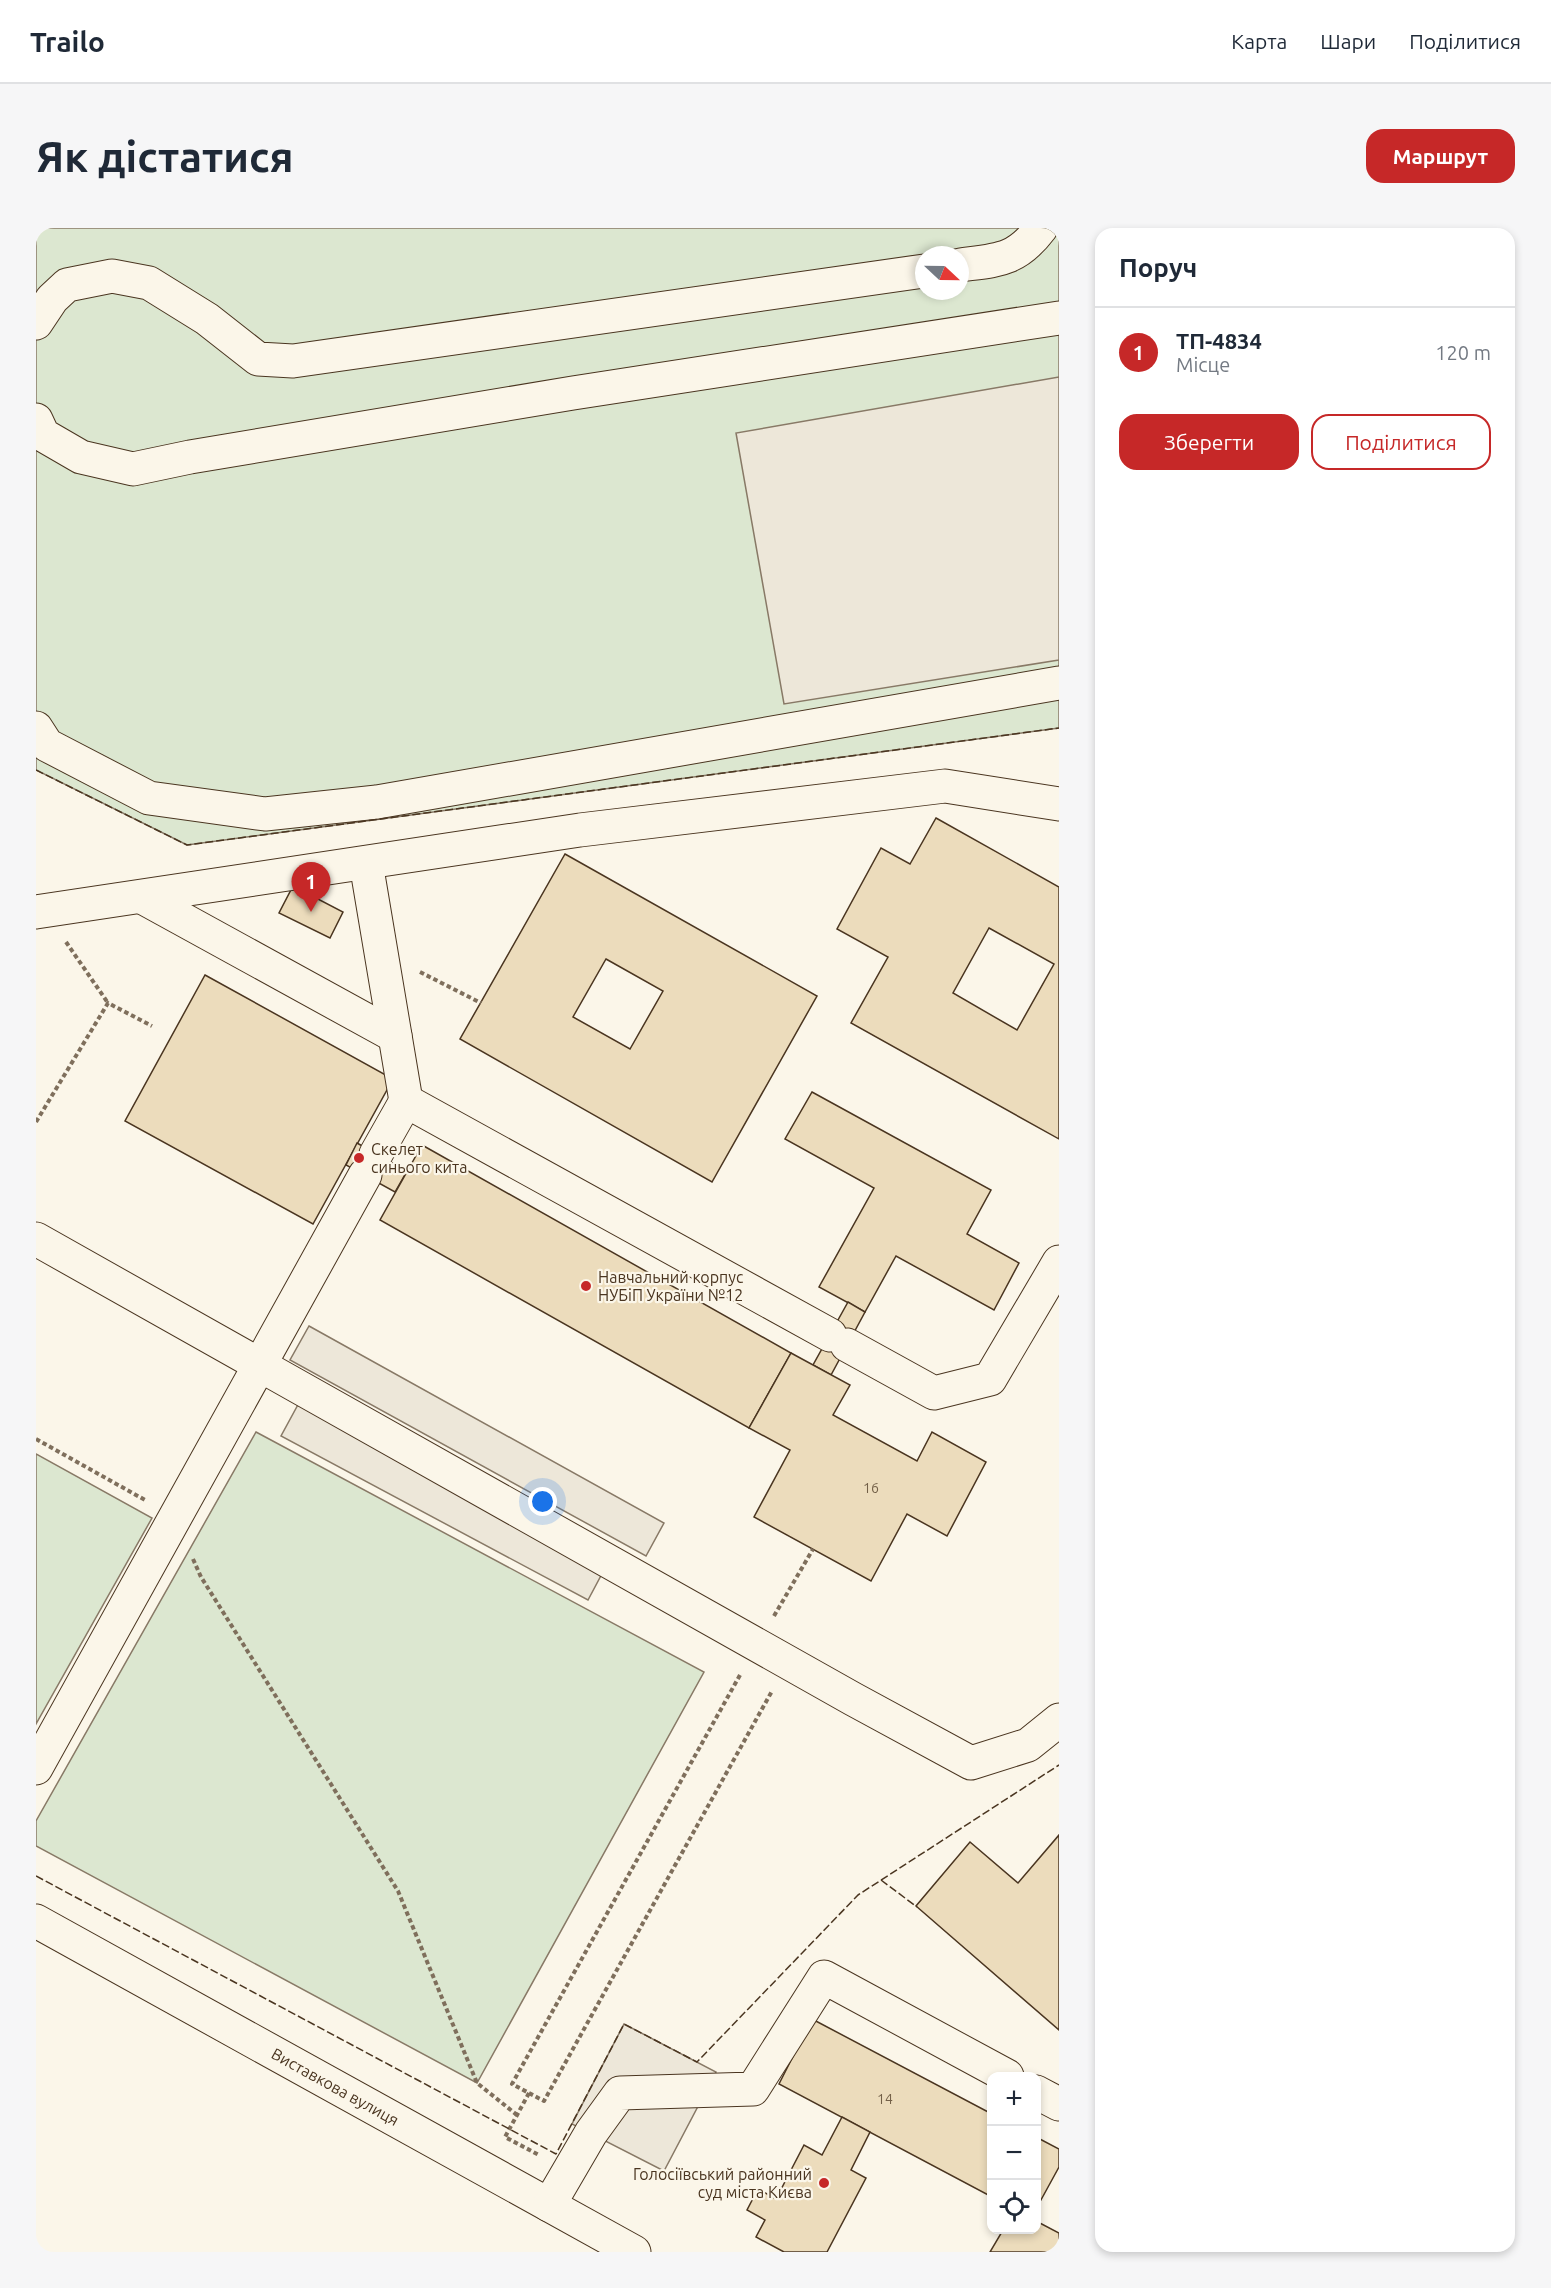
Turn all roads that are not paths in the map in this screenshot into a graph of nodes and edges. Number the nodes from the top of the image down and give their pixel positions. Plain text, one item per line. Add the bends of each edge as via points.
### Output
1 (1041, 228) edge
2 (969, 264) edge
3 (915, 272) edge
4 (1059, 318) edge
5 (36, 323) edge
6 (36, 420) edge
7 (1059, 683) edge
8 (36, 728) edge
9 (1059, 804) edge
10 (366, 863) junction
11 (142, 897) junction
12 (40, 911) edge
13 (395, 1036) junction
14 (406, 1101) junction
15 (36, 1239) edge
16 (1059, 1262) edge
17 (260, 1365) junction
18 (1059, 1720) edge
19 (36, 1768) edge
20 (36, 1921) edge
21 (1000, 2072) edge
22 (1041, 2095) edge
23 (1059, 2104) edge
24 (549, 2205) junction
25 (634, 2252) edge

1 - 2 street via 1031,241 1006,259
3 - 5 street via 293,361 258,359 207,319 148,283 112,276 67,285
4 - 6 street via 573,393 133,469 81,457 43,435
7 - 8 street via 377,802 265,814 149,798 47,744
9 - 10 street via 945,786 580,830
10 - 11 street
10 - 13 street
11 - 12 street
11 - 13 street
13 - 14 street
14 - 16 street via 934,1393 990,1379
14 - 17 street
15 - 17 street
17 - 18 street via 971,1763 1028,1745
17 - 19 street
20 - 24 street, Виставкова вулиця
21 - 24 street via 824,1977 753,2089 620,2093 591,2133
22 - 23 street
24 - 25 street, Виставкова вулиця

